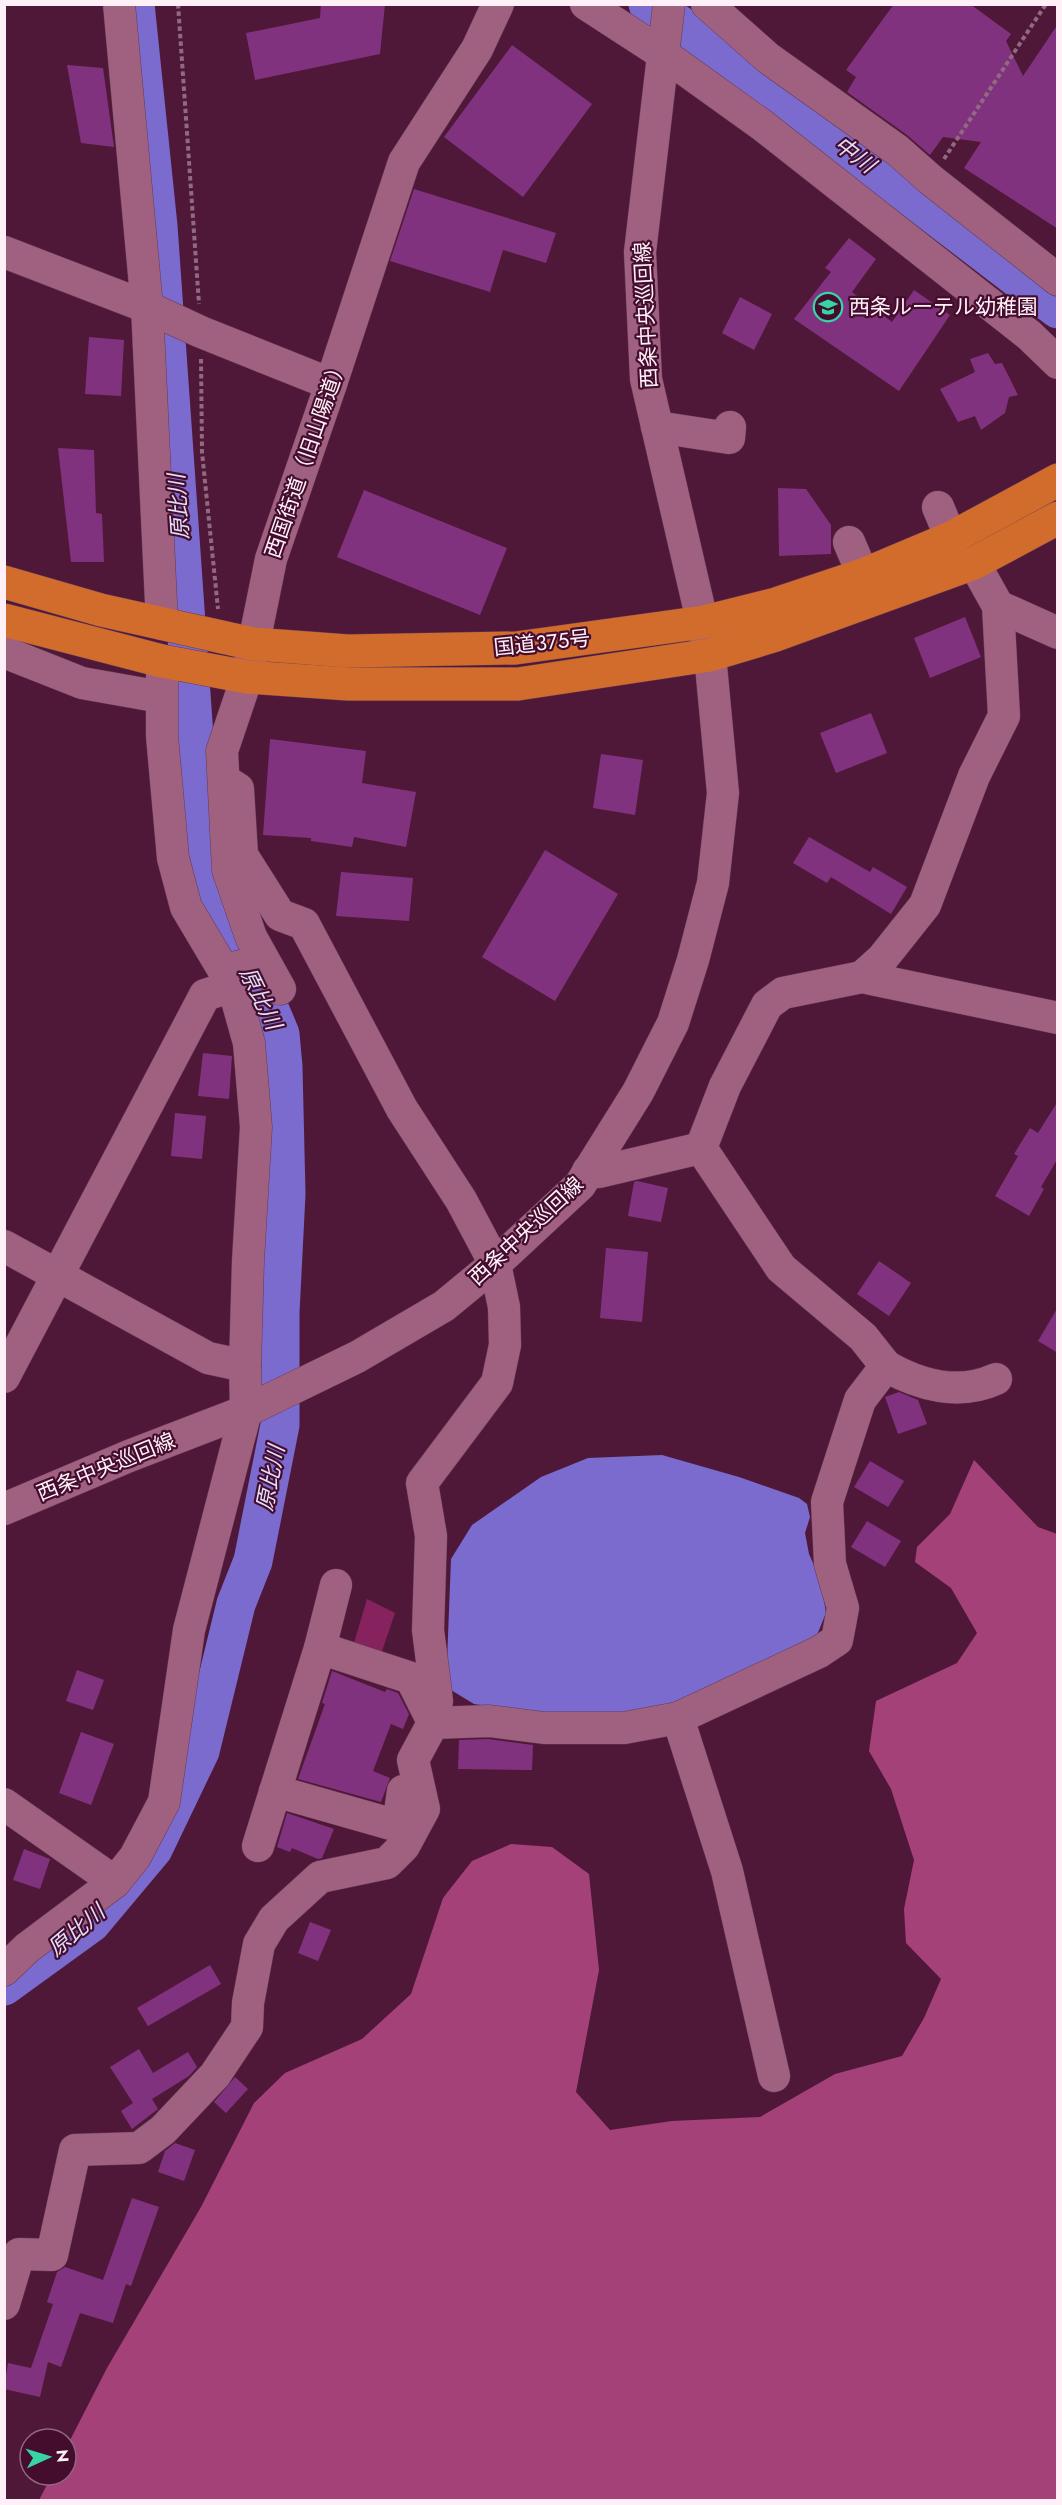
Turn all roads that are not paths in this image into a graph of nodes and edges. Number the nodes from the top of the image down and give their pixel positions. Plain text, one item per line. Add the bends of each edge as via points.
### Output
1 (119, 4) edge
2 (498, 4) edge
3 (586, 4) edge
4 (669, 4) edge
5 (707, 4) edge
6 (663, 49) junction
7 (4, 252) edge
8 (1058, 280) edge
9 (151, 309) junction
10 (1058, 363) edge
11 (331, 384) junction
12 (657, 427) junction
13 (730, 427) dead end
14 (1058, 480) edge
15 (938, 507) dead end
16 (1058, 518) edge
17 (951, 538) junction
18 (849, 542) dead end
19 (974, 563) junction
20 (863, 575) junction
21 (4, 582) edge
22 (998, 606) junction
23 (101, 610) junction
24 (4, 620) edge
25 (704, 622) junction
26 (162, 624) junction
27 (1058, 633) edge
28 (93, 644) junction
29 (253, 644) junction
30 (4, 652) edge
31 (710, 655) junction
32 (162, 661) junction
33 (247, 676) junction
34 (82, 683) junction
35 (161, 697) junction
36 (224, 780) junction
37 (251, 937) junction
38 (862, 977) junction
39 (233, 986) junction
40 (280, 989) dead end
41 (1058, 1018) edge
42 (701, 1148) junction
43 (588, 1171) junction
44 (4, 1246) edge
45 (495, 1264) junction
46 (57, 1275) junction
47 (245, 1366) junction
48 (886, 1366) junction
49 (4, 1377) edge
50 (996, 1379) dead end
51 (253, 1407) junction
52 (4, 1509) edge
53 (336, 1585) dead end
54 (320, 1648) junction
55 (678, 1719) junction
56 (433, 1723) junction
57 (413, 1760) junction
58 (275, 1791) junction
59 (4, 1804) edge
60 (258, 1846) dead end
61 (115, 1882) junction
62 (4, 1970) edge
63 (774, 2076) dead end
64 (12, 2252) edge
65 (4, 2304) edge

1 - 9 street
2 - 11 street, 西国街道（旧山陽道） via 477,49 404,162
3 - 6 street
4 - 6 street, 西条中央巡回線
5 - 8 street via 768,58 897,150
6 - 10 street via 1029,335
6 - 12 street, 西条中央巡回線 via 640,252 646,379
7 - 9 street
9 - 11 street
9 - 26 street
11 - 29 street, 西国街道（旧山陽道） via 271,559
12 - 13 street via 729,438
12 - 25 street, 西条中央巡回線
14 - 17 highway, 国道375号
15 - 17 street
16 - 19 highway, 国道375号
17 - 20 highway, 国道375号
18 - 20 street
19 - 22 street
19 - 31 highway, 国道375号
20 - 25 highway, 国道375号 via 776,604
21 - 23 highway, 国道375号
22 - 27 street
22 - 38 street via 1004,716 974,776 925,905
23 - 26 highway, 国道375号
23 - 28 street
24 - 28 highway, 国道375号
25 - 29 highway, 国道375号 via 516,648 348,651
25 - 31 street, 西条中央巡回線
26 - 29 highway, 国道375号
28 - 32 highway, 国道375号
28 - 34 street
29 - 33 street, 西国街道（旧山陽道）
30 - 34 street
31 - 33 highway, 国道375号 via 518,684 348,684
31 - 43 street, 西条中央巡回線 via 723,794 713,883 673,1023 638,1092
32 - 33 highway, 国道375号
32 - 35 street
33 - 36 street, 西国街道（旧山陽道） via 222,751
34 - 35 street
35 - 39 street via 173,858 186,907
36 - 37 street, 西国街道（旧山陽道） via 228,870
36 - 45 street via 238,789 242,855 280,915 304,924 402,1109 461,1200
37 - 39 street
37 - 40 street, 西国街道（旧山陽道）
38 - 41 street
38 - 42 street via 783,993 767,1005 725,1086
39 - 46 street via 205,995
39 - 47 street via 249,1043 256,1127
42 - 43 street via 599,1172
42 - 48 street via 781,1268 863,1337
43 - 45 street, 西条中央巡回線 via 580,1185
44 - 46 street
45 - 51 street, 西条中央巡回線 via 444,1305 357,1357
45 - 56 street via 504,1307 505,1345 497,1383 422,1483 430,1536 428,1630 437,1701
46 - 47 street via 208,1358
46 - 49 street
47 - 51 street
48 - 50 street via 904,1377 945,1388 985,1384
48 - 55 street via 860,1400 827,1502 830,1564 843,1608 837,1640
51 - 52 street, 西条中央巡回線
51 - 61 street via 189,1630 164,1802 135,1857
53 - 54 street
54 - 56 street via 411,1678
54 - 58 street
55 - 56 street via 624,1728 544,1728 489,1721
55 - 63 street via 727,1870
56 - 57 street
57 - 58 street via 406,1770 398,1826
57 - 64 street via 424,1809 404,1846 387,1863 320,1877 274,1919 259,1944 247,2027 215,2075 163,2130 139,2148 75,2150 52,2255
58 - 60 street
59 - 61 street
61 - 62 street
64 - 65 street

